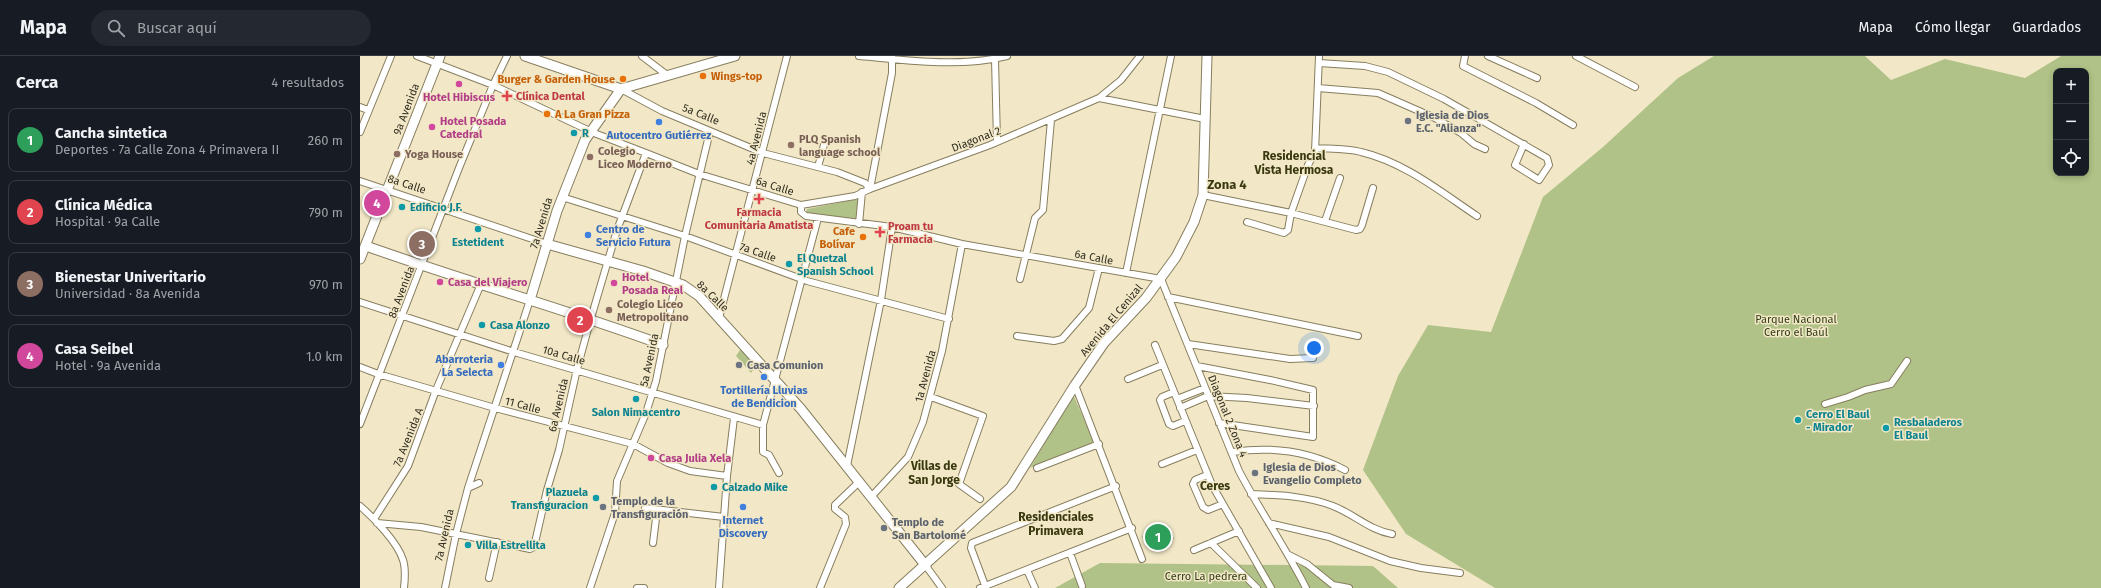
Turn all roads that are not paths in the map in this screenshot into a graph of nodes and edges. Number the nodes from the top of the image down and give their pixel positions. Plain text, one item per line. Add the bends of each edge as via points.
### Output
1 (390, 56) edge
2 (417, 56) edge
3 (507, 56) edge
4 (525, 56) edge
5 (642, 56) edge
6 (735, 56) edge
7 (787, 56) edge
8 (859, 56) edge
9 (1007, 56) edge
10 (1140, 56) edge
11 (1171, 56) edge
12 (1207, 56) edge
13 (1319, 56) edge
14 (1465, 56) edge
15 (1488, 56) edge
16 (1576, 56) edge
17 (892, 57) edge
18 (438, 59) edge
19 (995, 59) junction
20 (1319, 63) junction
21 (667, 75) junction
22 (1537, 78) dead end
23 (493, 85) junction
24 (1318, 88) junction
25 (1635, 88) dead end
26 (622, 89) junction
27 (1099, 98) junction
28 (360, 107) edge
29 (368, 110) junction
30 (1160, 112) junction
31 (1051, 120) junction
32 (1205, 120) junction
33 (1574, 125) dead end
34 (710, 131) junction
35 (360, 132) edge
36 (591, 132) junction
37 (825, 141) dead end
38 (997, 142) junction
39 (1524, 144) junction
40 (1315, 148) junction
41 (1485, 149) dead end
42 (763, 153) junction
43 (646, 154) junction
44 (818, 167) junction
45 (699, 174) junction
46 (1340, 178) dead end
47 (360, 180) edge
48 (865, 183) junction
49 (1373, 188) dead end
50 (870, 189) junction
51 (388, 190) junction
52 (753, 190) junction
53 (861, 194) junction
54 (1203, 195) junction
55 (562, 197) junction
56 (801, 205) junction
57 (443, 208) junction
58 (1291, 213) junction
59 (622, 215) junction
60 (1477, 216) dead end
61 (818, 218) junction
62 (1325, 221) junction
63 (1247, 222) dead end
64 (859, 224) junction
65 (892, 226) junction
66 (685, 236) junction
67 (547, 244) junction
68 (962, 244) junction
69 (363, 245) edge
70 (1026, 254) junction
71 (736, 255) junction
72 (360, 259) edge
73 (608, 260) junction
74 (421, 266) junction
75 (1099, 268) junction
76 (1126, 273) junction
77 (801, 278) junction
78 (1020, 279) dead end
79 (1161, 279) junction
80 (676, 283) junction
81 (481, 284) junction
82 (1168, 297) junction
83 (530, 300) junction
84 (881, 300) junction
85 (360, 302) edge
86 (402, 316) junction
87 (591, 318) junction
88 (719, 318) junction
89 (949, 319) junction
90 (458, 335) junction
91 (1017, 336) dead end
92 (1358, 336) dead end
93 (1188, 344) junction
94 (663, 345) junction
95 (1155, 345) dead end
96 (514, 352) junction
97 (1313, 358) dead end
98 (1907, 361) dead end
99 (1162, 365) junction
100 (1197, 366) junction
101 (360, 367) edge
102 (577, 369) junction
103 (378, 374) junction
104 (1128, 379) dead end
105 (776, 381) junction
106 (1075, 385) junction
107 (1206, 388) junction
108 (436, 390) junction
109 (653, 392) junction
110 (1174, 392) junction
111 (1208, 396) junction
112 (931, 397) junction
113 (1177, 399) junction
114 (1825, 404) dead end
115 (1314, 406) junction
116 (495, 408) junction
117 (1180, 408) junction
118 (734, 418) junction
119 (1185, 421) junction
120 (1220, 423) junction
121 (360, 424) edge
122 (763, 425) junction
123 (564, 426) junction
124 (633, 444) junction
125 (1099, 444) junction
126 (1197, 450) junction
127 (1233, 452) junction
128 (1162, 464) dead end
129 (848, 466) junction
130 (1037, 468) dead end
131 (1345, 470) dead end
132 (779, 473) dead end
133 (1208, 475) junction
134 (727, 476) junction
135 (859, 482) junction
136 (479, 484) dead end
137 (1116, 486) junction
138 (468, 488) junction
139 (1251, 494) junction
140 (871, 497) junction
141 (980, 498) dead end
142 (1223, 504) junction
143 (360, 506) edge
144 (645, 508) dead end
145 (657, 510) junction
146 (724, 517) junction
147 (376, 521) junction
148 (1269, 523) junction
149 (1132, 528) junction
150 (1238, 531) junction
151 (456, 534) junction
152 (1392, 534) dead end
153 (497, 542) junction
154 (653, 543) dead end
155 (1211, 543) junction
156 (1194, 550) dead end
157 (1070, 553) junction
158 (1289, 555) junction
159 (1142, 559) dead end
160 (926, 566) junction
161 (1027, 570) junction
162 (1460, 572) dead end
163 (489, 578) dead end
164 (1082, 586) dead end
165 (984, 587) edge
166 (1334, 587) edge
167 (404, 588) edge
168 (445, 588) edge
169 (590, 588) edge
170 (637, 588) edge
171 (644, 588) edge
172 (719, 588) edge
173 (820, 588) edge
174 (899, 588) edge
175 (942, 588) edge
176 (1035, 588) edge
177 (1257, 588) edge
178 (1271, 588) edge
179 (1306, 588) edge
180 (1349, 588) edge

1 - 29 street
2 - 18 street, 6a Calle
3 - 23 street, 8a Avenida
4 - 26 street, 5a Calle
5 - 21 street
6 - 21 street
7 - 42 street, 4a Avenida
8 - 17 street
9 - 19 street
10 - 27 street, Diagonal 2 via 1121,80
11 - 30 street
12 - 32 street, Avenida El Cenizal
13 - 20 street
14 - 33 street via 1462,66
15 - 22 street
16 - 25 street
17 - 19 street via 949,63
17 - 50 street via 892,73
18 - 23 street, 6a Calle
18 - 51 street, 9a Avenida
19 - 38 street
20 - 24 street
20 - 39 street via 1365,66 1388,72 1444,99
21 - 26 street
23 - 36 street, 6a Calle
23 - 57 street, 8a Avenida
24 - 40 street
24 - 41 street via 1378,93 1435,118
26 - 34 street, 5a Calle via 662,111
26 - 36 street, 7a Avenida
27 - 30 street
27 - 31 street, Diagonal 2
28 - 29 street
29 - 35 street
30 - 32 street
30 - 76 street
31 - 38 street, Diagonal 2
31 - 70 street via 1043,210 1035,218
32 - 54 street, Avenida El Cenizal
34 - 42 street, 5a Calle
34 - 45 street, 5a Avenida
36 - 43 street, 6a Calle
36 - 55 street, 7a Avenida via 585,140
37 - 44 street
38 - 50 street, Diagonal 2
39 - 39 street via 1549,161 1539,180 1517,168 1516,162
40 - 58 street
40 - 60 street via 1361,152 1387,161 1419,178
42 - 44 street, 5a Calle
42 - 52 street, 4a Avenida
43 - 45 street, 6a Calle
43 - 59 street, 6a Avenida
44 - 48 street, 5a Calle
45 - 52 street, 6a Calle
45 - 66 street, 5a Avenida
46 - 62 street
47 - 51 street, 8a Calle
48 - 50 street
48 - 53 street
49 - 62 street via 1359,230
50 - 53 street, Diagonal 2
51 - 57 street, 8a Calle
51 - 69 street, 9a Avenida
52 - 56 street, 6a Calle
52 - 71 street, 4a Avenida
53 - 56 street, Diagonal 2
53 - 64 street
54 - 58 street
54 - 79 street, Avenida El Cenizal via 1190,229
55 - 59 street, 7a Calle
55 - 67 street, 7a Avenida
56 - 61 street, 6a Calle via 800,212 803,216
57 - 67 street, 8a Calle
57 - 74 street, 8a Avenida
58 - 62 street
58 - 63 street via 1288,230 1285,232
59 - 66 street, 7a Calle
59 - 73 street, 6a Avenida
61 - 64 street, 6a Calle
61 - 77 street
64 - 65 street, 6a Calle
65 - 68 street, 6a Calle
65 - 84 street
66 - 71 street, 7a Calle
66 - 80 street, 5a Avenida
67 - 73 street, 8a Calle
67 - 83 street, 7a Avenida
68 - 70 street, 6a Calle
68 - 89 street, 1a Avenida
69 - 72 street, 9a Avenida
69 - 74 street
70 - 75 street, 6a Calle
70 - 78 street
71 - 77 street, 7a Calle
71 - 88 street, 4a Avenida
73 - 80 street, 8a Calle
73 - 87 street, 6a Avenida
74 - 81 street
74 - 86 street, 8a Avenida
75 - 76 street, 6a Calle
75 - 91 street via 1089,308 1062,339 1054,341
76 - 79 street, 6a Calle
77 - 84 street, 7a Calle
77 - 105 street
79 - 82 street, Diagonal 2 Zona 4
79 - 106 street, Avenida El Cenizal via 1104,343
80 - 88 street, 8a Calle via 699,296
80 - 94 street, 5a Avenida
81 - 83 street
81 - 90 street, 7a Avenida A
82 - 92 street
82 - 93 street, Diagonal 2 Zona 4
83 - 87 street
83 - 96 street, 7a Avenida
84 - 89 street, 7a Calle
84 - 129 street
85 - 86 street, 10a Calle
86 - 90 street, 10a Calle
86 - 103 street, 8a Avenida
87 - 94 street
87 - 102 street, 6a Avenida
88 - 105 street, 8a Calle
89 - 112 street, 1a Avenida
90 - 96 street, 10a Calle
90 - 108 street, 7a Avenida A
93 - 97 street via 1290,359
93 - 100 street, Diagonal 2 Zona 4
94 - 109 street, 5a Avenida
95 - 99 street
96 - 102 street, 10a Calle
96 - 116 street, 7a Avenida
98 - 114 street via 1891,384
99 - 104 street
99 - 110 street
100 - 107 street, Diagonal 2 Zona 4
100 - 115 street via 1313,390
101 - 103 street, 11 Calle
102 - 109 street, 10a Calle
102 - 123 street, 6a Avenida
103 - 108 street, 11 Calle
103 - 121 street, 8a Avenida
105 - 122 street
105 - 129 street, 8a Calle
106 - 125 street
106 - 160 street, Avenida El Cenizal via 1012,487
107 - 111 street, Diagonal 2 Zona 4
107 - 113 street
108 - 116 street, 11 Calle
108 - 147 street, 7a Avenida A via 408,466
109 - 118 street, 10a Calle
109 - 124 street, 5a Avenida
110 - 113 street
110 - 119 street via 1160,400 1169,424 1173,426
111 - 115 street
111 - 117 street
111 - 120 street, Diagonal 2 Zona 4
112 - 140 street, 1a Avenida via 908,457
112 - 141 street via 983,416 959,484
113 - 117 street
115 - 120 street via 1313,437
116 - 123 street, 11 Calle
116 - 138 street, 7a Avenida
117 - 119 street
118 - 122 street, 10a Calle
118 - 134 street
119 - 126 street
120 - 127 street, Diagonal 2 Zona 4
122 - 132 street via 763,452 769,455
123 - 124 street, 11 Calle
123 - 153 street, 6a Avenida via 533,548
124 - 134 street, 11 Calle via 680,468
124 - 169 street, 5a Avenida via 617,481 615,512
125 - 130 street
125 - 137 street
126 - 128 street
126 - 133 street
127 - 131 street via 1263,449 1292,451 1332,463
127 - 139 street, Diagonal 2 Zona 4
129 - 135 street, 8a Calle
133 - 142 street
133 - 142 street via 1195,480 1193,484 1203,507 1208,510
134 - 146 street
135 - 140 street, 8a Calle
135 - 173 street via 835,505 835,509 845,517 846,524
136 - 138 street
137 - 149 street
137 - 165 street via 974,542 971,545
138 - 151 street, 7a Avenida
139 - 148 street, Diagonal 2 Zona 4
139 - 152 street via 1288,495 1313,500 1334,506 1376,530
140 - 160 street, 8a Calle
142 - 150 street
143 - 147 street
144 - 145 street
145 - 146 street
145 - 154 street
146 - 172 street
147 - 151 street
147 - 167 street via 400,552 405,570
148 - 158 street, Diagonal 2 Zona 4
148 - 162 street via 1329,537 1390,561 1421,568
149 - 157 street
149 - 159 street
150 - 155 street
150 - 178 street
151 - 153 street
151 - 168 street, 7a Avenida
153 - 163 street
155 - 156 street
155 - 177 street
157 - 161 street
157 - 164 street
158 - 166 street via 1308,564
158 - 179 street, Diagonal 2 Zona 4
160 - 174 street, Avenida El Cenizal
160 - 175 street, 8a Calle
161 - 165 street
161 - 176 street
166 - 180 street
170 - 171 street

